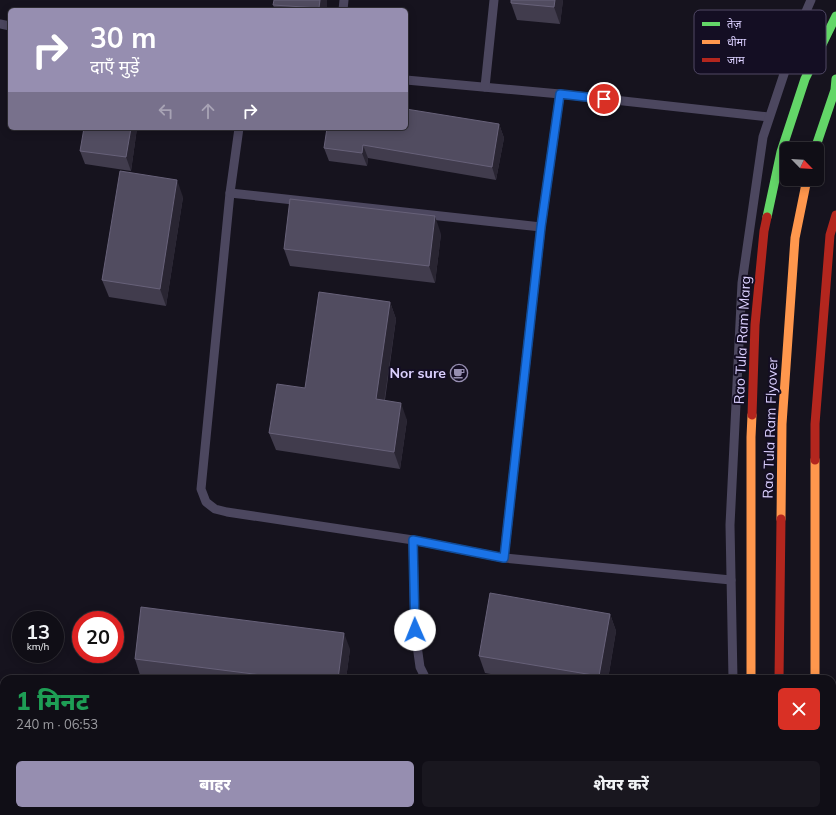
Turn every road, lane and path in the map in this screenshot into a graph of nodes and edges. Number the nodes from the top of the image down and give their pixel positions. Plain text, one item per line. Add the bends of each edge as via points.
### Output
1 (494, 0) edge
2 (811, 0) edge
3 (807, 10) edge
4 (836, 16) edge
5 (826, 36) edge
6 (784, 74) edge
7 (807, 74) edge
8 (836, 79) edge
9 (408, 80) edge
10 (485, 87) junction
11 (560, 94) junction
12 (769, 117) junction
13 (239, 130) edge
14 (817, 142) edge
15 (806, 186) edge
16 (230, 193) junction
17 (836, 215) edge
18 (541, 227) junction
19 (413, 540) junction
20 (504, 558) junction
21 (731, 580) junction
22 (424, 675) edge
23 (733, 675) edge
24 (751, 675) edge
25 (780, 675) edge
26 (815, 675) edge

1 - 10 lane
2 - 3 lane
4 - 5 main road, Rao Tula Ram Marg
6 - 12 lane
7 - 24 main road, Rao Tula Ram Marg via 781,152 764,231 755,325 751,437
8 - 14 main road
9 - 10 lane
10 - 11 lane
11 - 12 lane
11 - 18 lane
12 - 21 lane via 763,137 742,283 730,525
13 - 16 lane
15 - 25 main road, Rao Tula Ram Flyover via 795,238 782,424
16 - 18 lane
16 - 19 lane via 201,489 206,502 215,509 227,512
17 - 26 main road via 830,234 815,424
18 - 20 lane
19 - 20 lane
19 - 22 lane via 415,630 420,667
20 - 21 lane
21 - 23 lane

